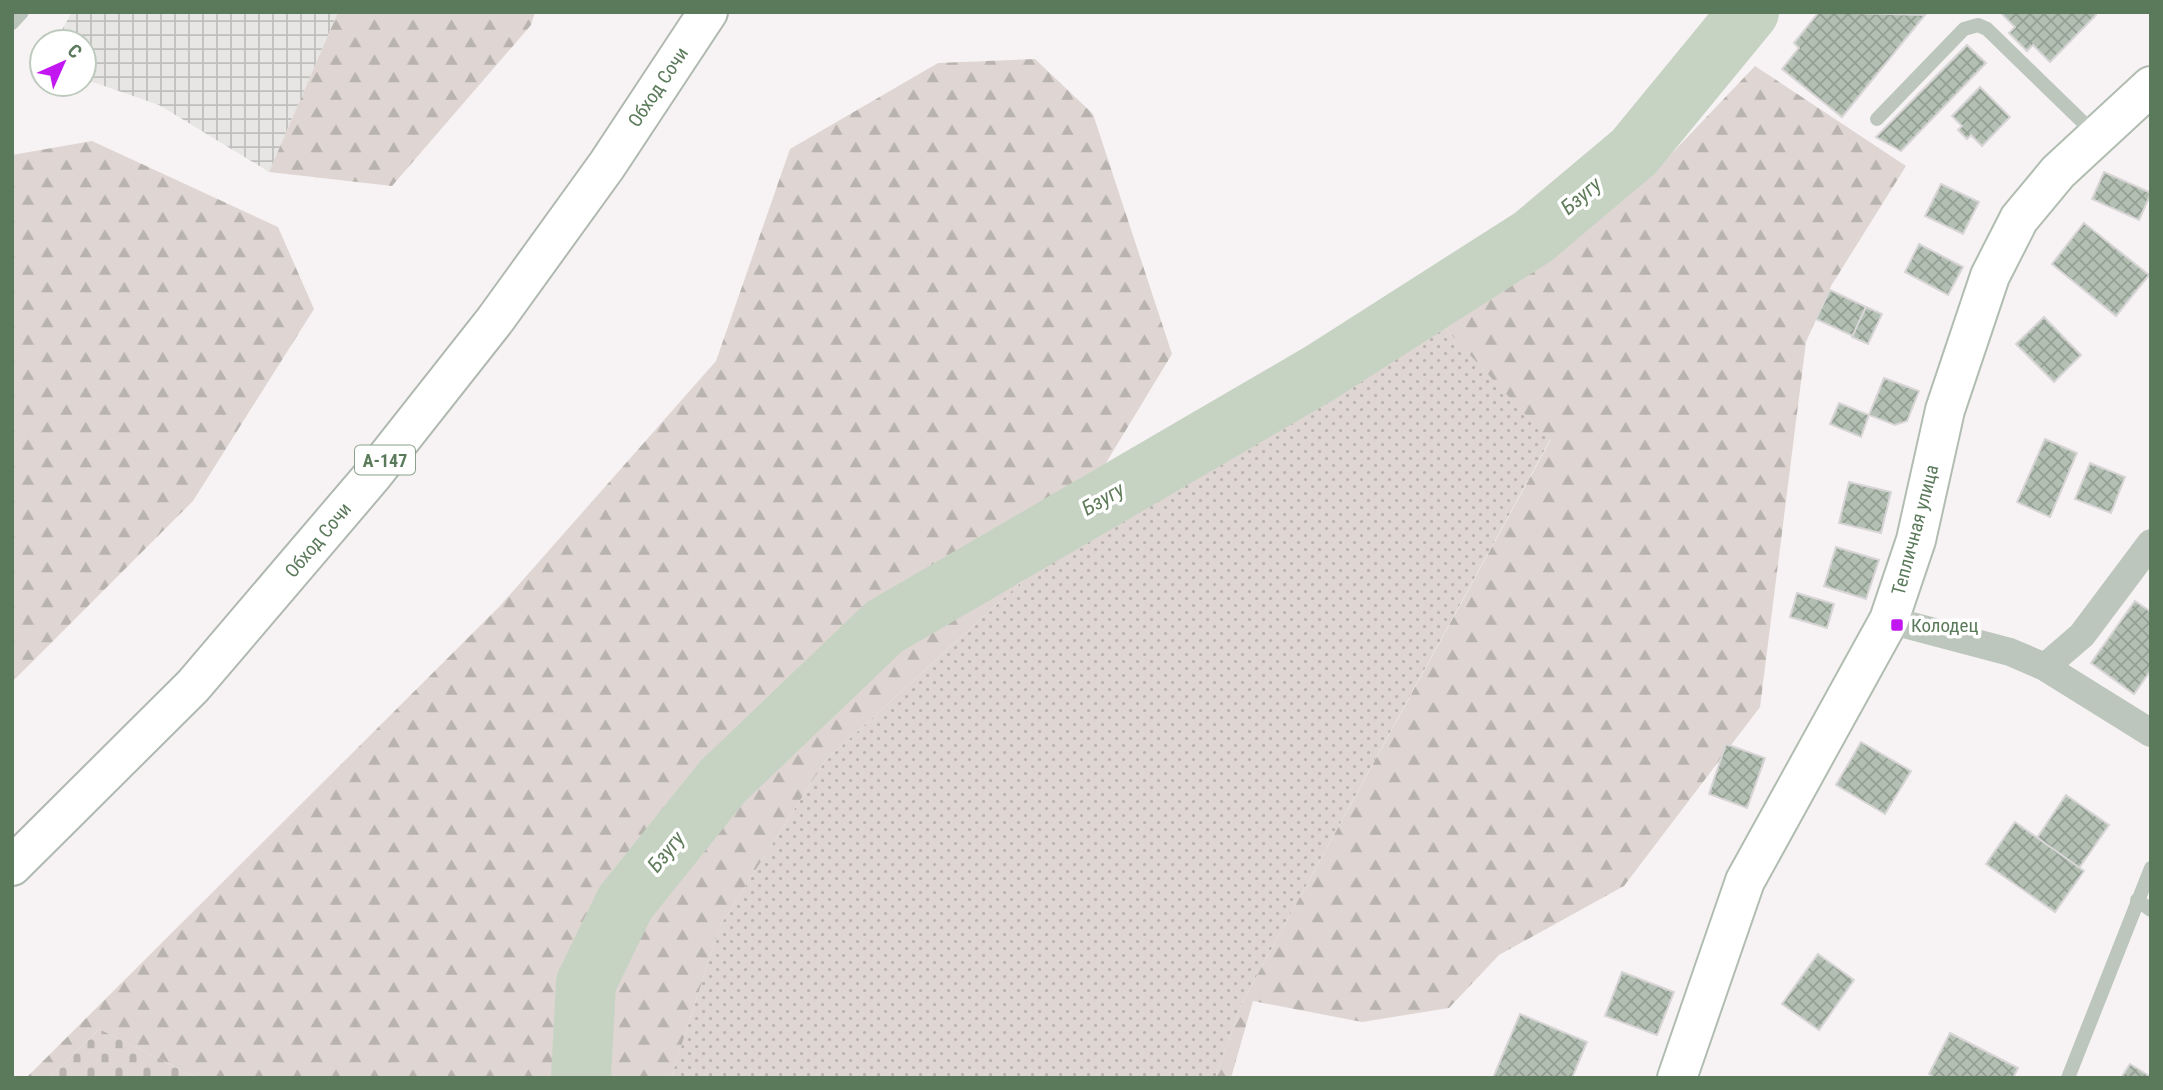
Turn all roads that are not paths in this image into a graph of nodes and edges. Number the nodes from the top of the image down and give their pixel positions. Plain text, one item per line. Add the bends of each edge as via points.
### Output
1 (22, 12) edge
2 (708, 12) edge
3 (12, 23) edge
4 (2151, 86) edge
5 (1877, 118) dead end
6 (2097, 136) junction
7 (2151, 543) edge
8 (1889, 620) junction
9 (2045, 667) junction
10 (2151, 733) edge
11 (12, 866) edge
12 (2151, 868) edge
13 (2137, 900) junction
14 (2151, 910) edge
15 (1677, 1078) edge
16 (2068, 1078) edge

1 - 3 lane
2 - 11 main road, Обход Сочи / А-147 via 607,165 495,320 372,476 193,686
4 - 6 main road, Тепличная улица
5 - 6 lane via 1964,29 1978,25
6 - 8 main road, Тепличная улица via 2057,172 2019,219 1990,276 1945,410 1916,540
7 - 9 street via 2082,635
8 - 9 street via 2010,652
8 - 15 main road, Тепличная улица via 1745,881
9 - 10 street
12 - 13 lane
13 - 14 lane
13 - 16 lane

